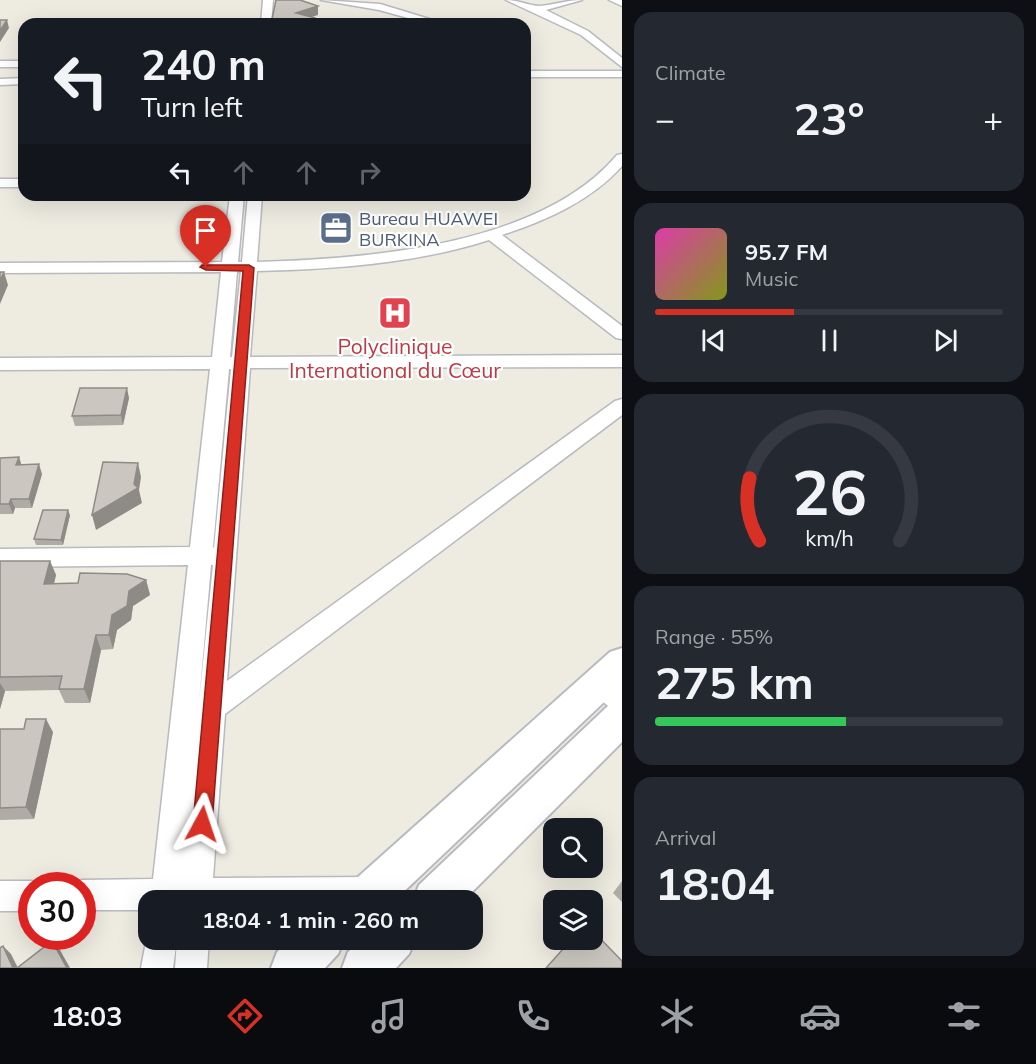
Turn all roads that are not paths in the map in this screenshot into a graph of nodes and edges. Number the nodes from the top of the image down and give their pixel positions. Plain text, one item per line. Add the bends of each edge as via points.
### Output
1 (259, 0) edge
2 (268, 0) edge
3 (326, 0) edge
4 (511, 0) edge
5 (577, 0) edge
6 (614, 0) edge
7 (622, 3) edge
8 (538, 9) junction
9 (258, 18) edge
10 (266, 18) edge
11 (420, 18) edge
12 (0, 64) edge
13 (18, 64) edge
14 (622, 64) edge
15 (622, 69) edge
16 (531, 70) edge
17 (531, 74) edge
18 (622, 74) edge
19 (18, 81) edge
20 (0, 82) edge
21 (622, 158) edge
22 (0, 183) edge
23 (18, 183) edge
24 (237, 201) edge
25 (254, 201) edge
26 (493, 236) junction
27 (0, 267) edge
28 (239, 267) junction
29 (622, 313) edge
30 (606, 322) junction
31 (622, 334) edge
32 (622, 361) edge
33 (230, 363) junction
34 (0, 364) edge
35 (622, 405) edge
36 (200, 556) junction
37 (225, 556) junction
38 (0, 558) edge
39 (615, 683) edge
40 (212, 708) junction
41 (622, 717) edge
42 (185, 727) junction
43 (182, 890) edge
44 (183, 890) edge
45 (375, 890) edge
46 (444, 890) edge
47 (96, 895) edge
48 (138, 896) edge
49 (159, 950) edge
50 (192, 950) edge
51 (312, 950) edge
52 (383, 950) edge
53 (157, 968) edge
54 (191, 968) edge
55 (293, 968) edge
56 (364, 968) edge

1 - 9 street
2 - 10 street
3 - 11 street
4 - 8 street
5 - 8 street
6 - 7 street
8 - 14 street via 582,32
12 - 13 street
15 - 16 street
17 - 18 street
19 - 20 street
21 - 26 street via 571,201
22 - 23 street
24 - 28 street
25 - 28 street
26 - 28 street via 389,257
26 - 30 street
27 - 28 street
28 - 33 street
29 - 30 street
30 - 31 street
32 - 33 street
33 - 34 street
33 - 36 street
33 - 37 street
35 - 40 street
36 - 37 street
36 - 38 street
36 - 42 street
37 - 40 street
39 - 45 main road
40 - 42 street
40 - 44 street
41 - 46 main road
42 - 43 street
47 - 48 street
49 - 53 street
50 - 54 street
51 - 55 main road
52 - 56 main road

